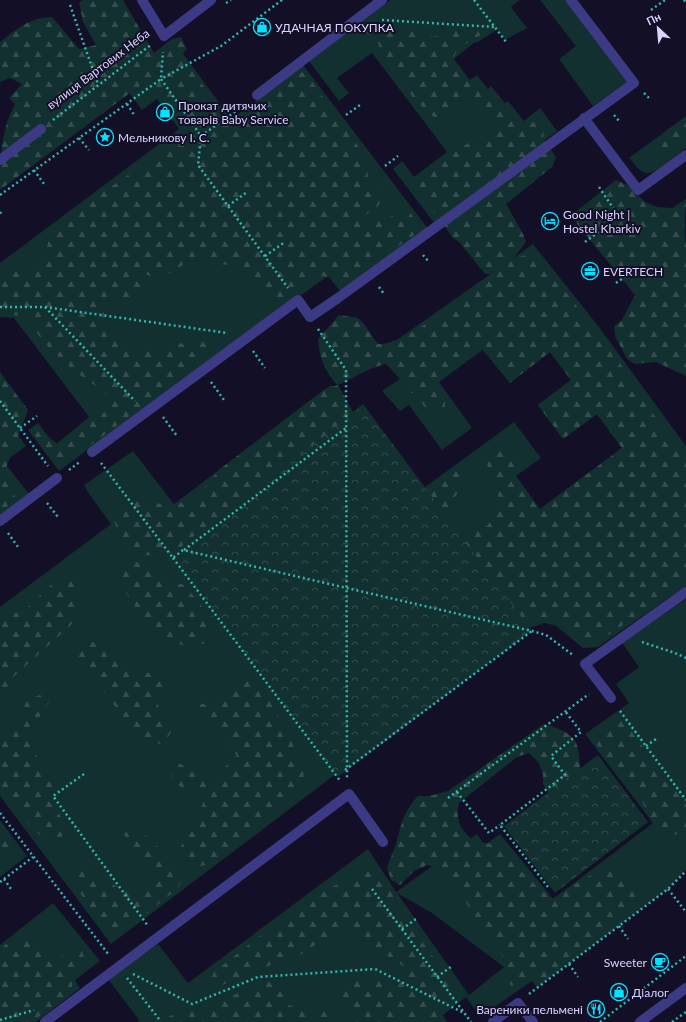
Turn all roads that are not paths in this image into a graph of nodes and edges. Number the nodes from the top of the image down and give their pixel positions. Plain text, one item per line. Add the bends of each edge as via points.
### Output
1 (142, 0) edge
2 (211, 0) edge
3 (382, 0) edge
4 (571, 0) edge
5 (257, 95) road end
6 (584, 118) junction
7 (41, 129) road end
8 (686, 155) edge
9 (0, 160) edge
10 (92, 452) road end
11 (57, 478) road end
12 (0, 521) edge
13 (686, 592) edge
14 (611, 698) dead end
15 (383, 842) dead end
16 (686, 988) edge
17 (46, 1021) edge
18 (493, 1022) edge
19 (533, 1022) edge
20 (640, 1022) edge

1 - 2 street, вулиця Вартових Неба via 164,36
3 - 5 street
4 - 6 street via 634,83
6 - 8 street via 638,190
6 - 10 street via 428,235 310,317 298,300
7 - 9 street
11 - 12 street
13 - 14 street via 585,664
15 - 17 street via 349,794
16 - 20 street
18 - 19 street via 518,1003

